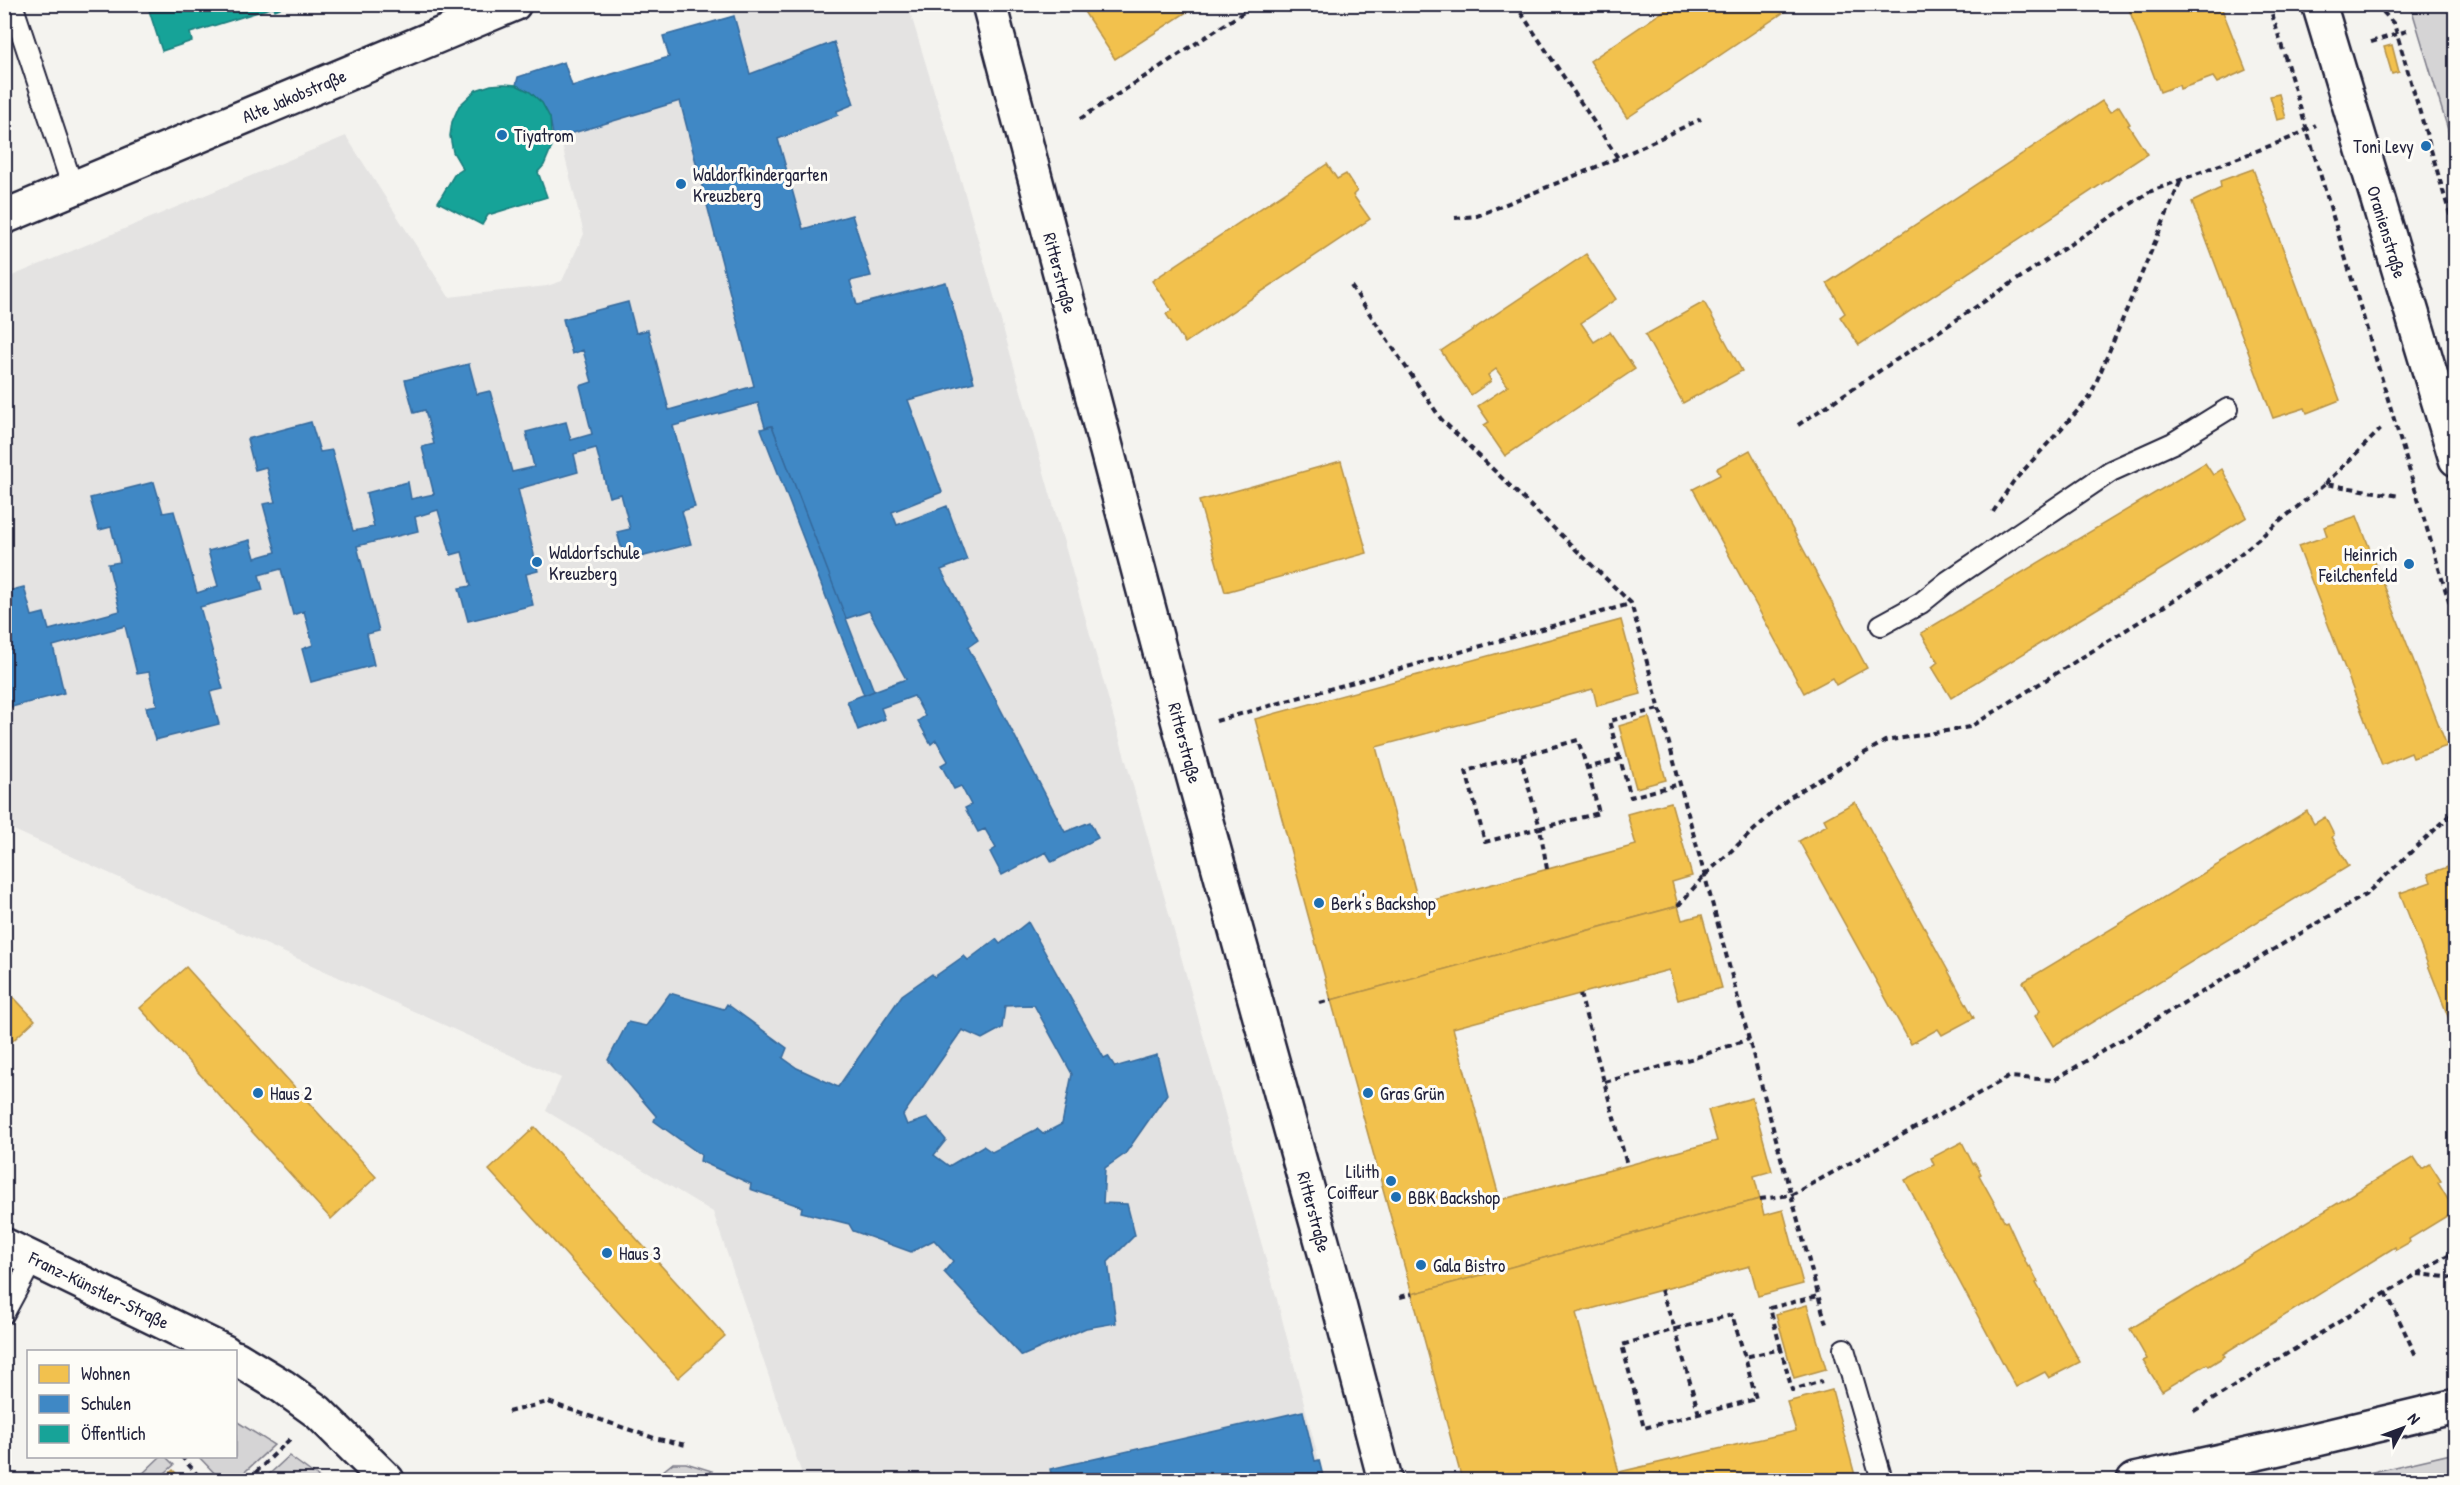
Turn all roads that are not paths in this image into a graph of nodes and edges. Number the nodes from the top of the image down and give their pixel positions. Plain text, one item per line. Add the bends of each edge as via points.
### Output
1 (12, 4) edge
2 (514, 4) edge
3 (989, 4) edge
4 (2319, 4) edge
5 (73, 188) junction
6 (4, 217) edge
7 (2228, 409) dead end
8 (2456, 459) edge
9 (1881, 625) dead end
10 (19, 1252) edge
11 (4, 1312) edge
12 (1844, 1349) dead end
13 (221, 1350) edge
14 (237, 1359) edge
15 (2456, 1406) edge
16 (387, 1480) edge
17 (1385, 1480) edge
18 (1882, 1480) edge
19 (2134, 1480) edge

1 - 5 lane
2 - 5 street, Alte Jakobstraße
3 - 17 street, Ritterstraße
4 - 8 street, Oranienstraße
5 - 6 street, Alte Jakobstraße
7 - 9 lane via 2174,443 2111,471 1921,603
10 - 11 lane
10 - 13 street, Franz-Künstler-Straße
12 - 18 lane
14 - 16 street via 318,1412
15 - 19 street

